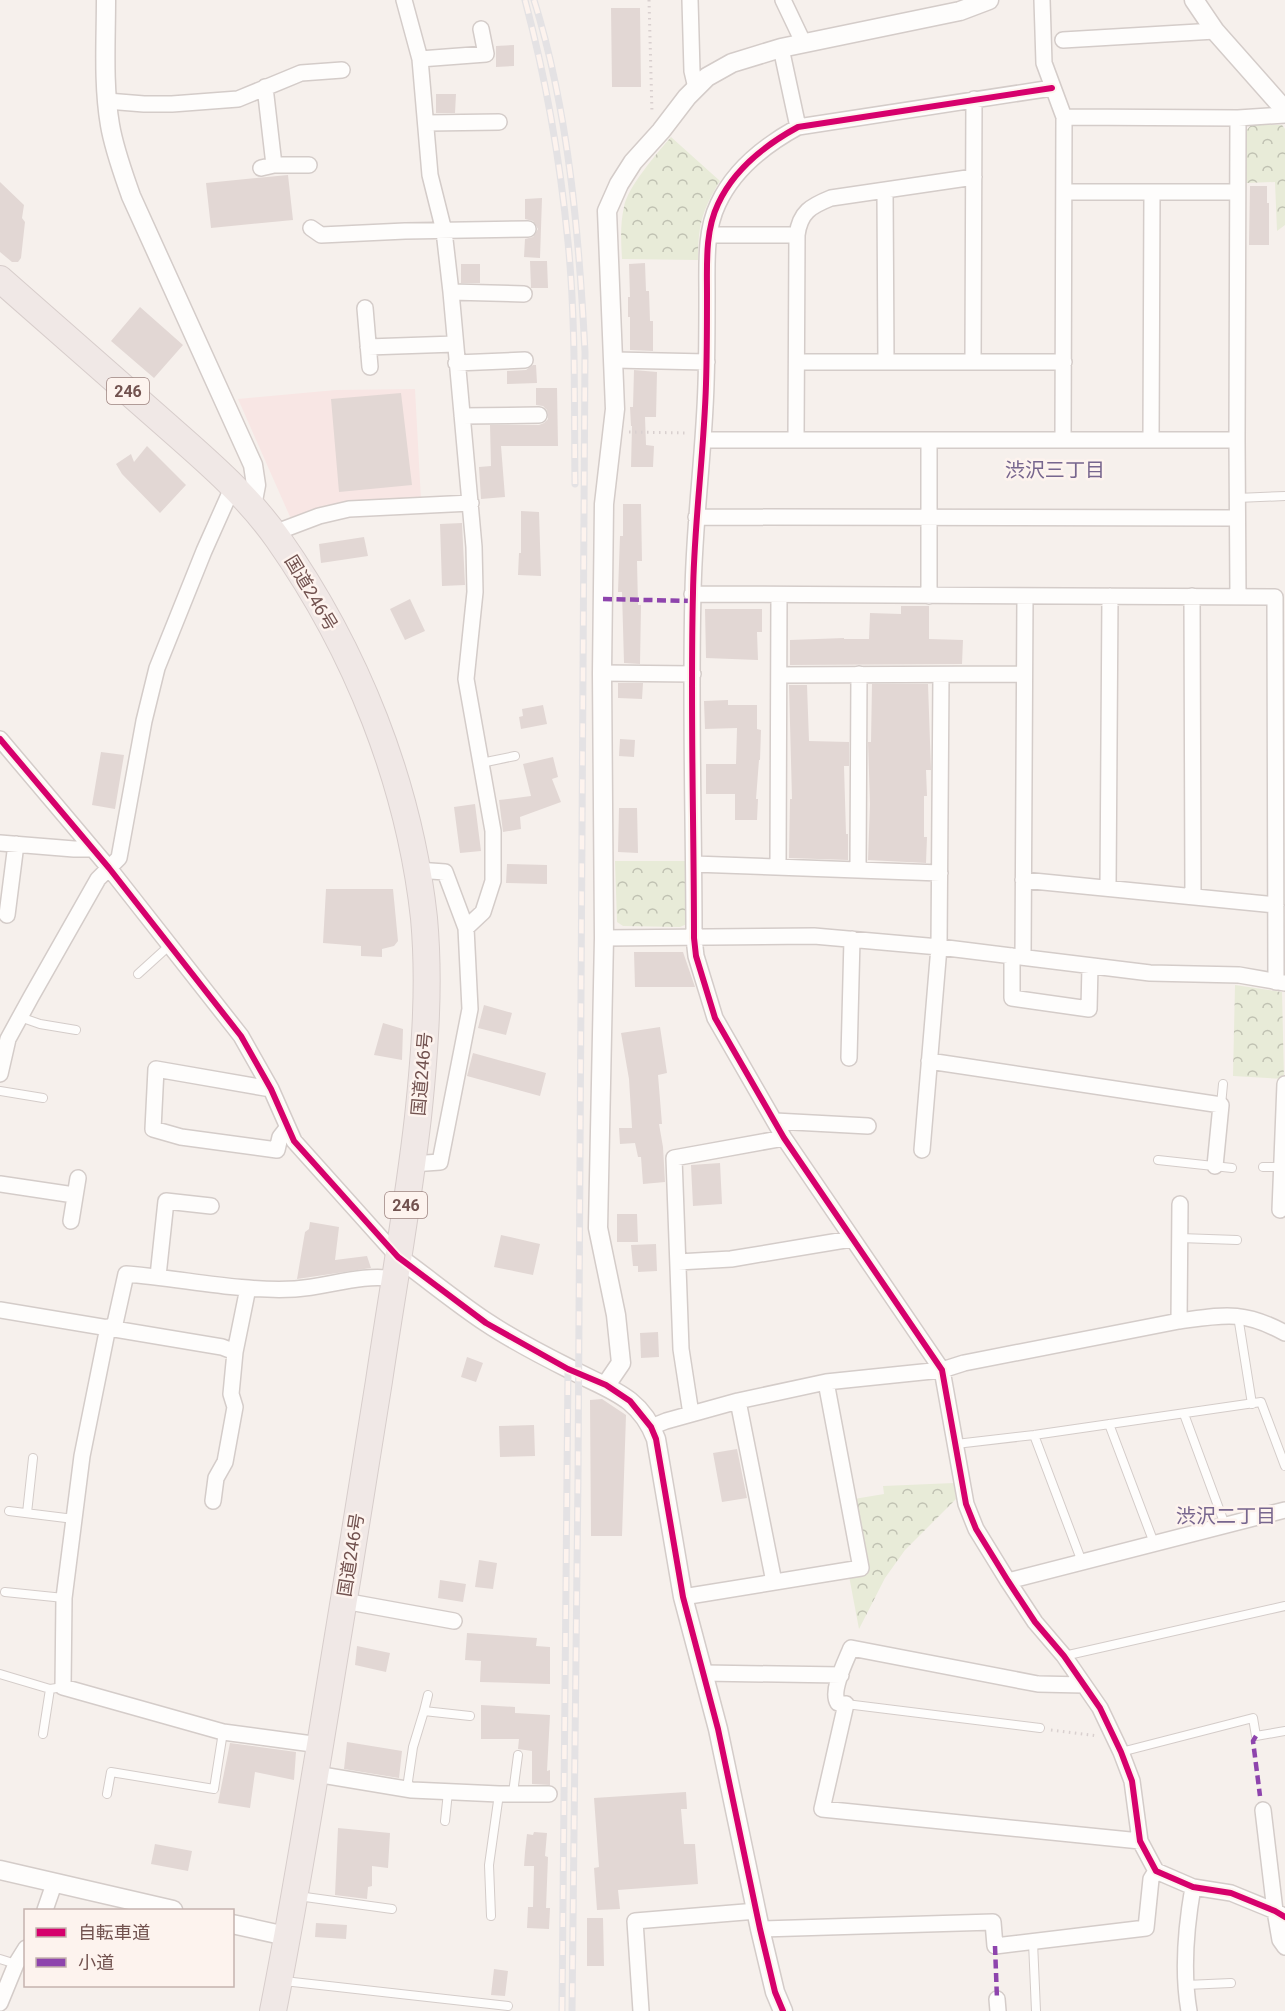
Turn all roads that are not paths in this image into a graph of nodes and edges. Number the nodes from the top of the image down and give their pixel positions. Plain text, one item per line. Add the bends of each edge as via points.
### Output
1 (106, 0) edge
2 (404, 0) edge
3 (690, 0) edge
4 (783, 0) edge
5 (989, 0) edge
6 (1041, 0) edge
7 (1194, 0) edge
8 (481, 29) dead end
9 (1215, 31) junction
10 (1063, 40) dead end
11 (803, 42) junction
12 (781, 48) junction
13 (420, 59) junction
14 (342, 70) dead end
15 (265, 87) junction
16 (696, 88) junction
17 (1052, 88) junction
18 (974, 99) junction
19 (107, 101) junction
20 (1285, 110) edge
21 (1285, 115) edge
22 (1064, 117) junction
23 (1238, 118) junction
24 (499, 122) dead end
25 (427, 123) junction
26 (798, 127) junction
27 (309, 165) dead end
28 (974, 177) junction
29 (885, 191) junction
30 (1065, 192) junction
31 (1152, 192) junction
32 (1237, 192) junction
33 (310, 228) dead end
34 (528, 229) dead end
35 (444, 231) junction
36 (709, 235) junction
37 (797, 235) junction
38 (0, 279) edge
39 (451, 292) junction
40 (524, 294) dead end
41 (365, 308) dead end
42 (455, 344) junction
43 (368, 347) junction
44 (525, 360) dead end
45 (615, 360) junction
46 (707, 362) junction
47 (797, 362) junction
48 (886, 362) junction
49 (973, 362) junction
50 (1064, 362) junction
51 (456, 363) junction
52 (369, 367) dead end
53 (539, 415) dead end
54 (462, 416) junction
55 (700, 437) junction
56 (796, 440) junction
57 (929, 440) junction
58 (1063, 440) junction
59 (1151, 440) junction
60 (1237, 440) junction
61 (233, 486) junction
62 (1285, 496) edge
63 (1237, 498) junction
64 (471, 504) junction
65 (252, 506) junction
66 (696, 517) junction
67 (929, 518) junction
68 (1237, 519) junction
69 (274, 533) junction
70 (693, 594) junction
71 (779, 595) junction
72 (929, 596) junction
73 (1025, 596) junction
74 (1110, 596) junction
75 (1192, 596) junction
76 (1238, 596) junction
77 (602, 673) junction
78 (693, 674) junction
79 (859, 674) junction
80 (1024, 674) junction
81 (779, 675) junction
82 (941, 675) junction
83 (1280, 724) edge
84 (0, 739) edge
85 (514, 756) dead end
86 (481, 763) junction
87 (0, 843) edge
88 (16, 844) junction
89 (92, 849) junction
90 (694, 864) junction
91 (778, 867) junction
92 (109, 868) junction
93 (417, 870) junction
94 (858, 870) junction
95 (940, 873) junction
96 (1023, 880) junction
97 (1108, 888) junction
98 (1193, 896) junction
99 (1276, 905) junction
100 (7, 915) dead end
101 (466, 928) junction
102 (604, 938) junction
103 (694, 938) junction
104 (852, 939) junction
105 (170, 945) junction
106 (939, 947) junction
107 (1017, 957) junction
108 (1090, 966) junction
109 (138, 974) dead end
110 (1281, 982) edge
111 (21, 1017) junction
112 (76, 1030) dead end
113 (849, 1059) dead end
114 (929, 1061) junction
115 (0, 1074) edge
116 (1223, 1084) dead end
117 (1285, 1084) edge
118 (271, 1089) junction
119 (0, 1091) edge
120 (43, 1098) dead end
121 (1221, 1105) junction
122 (775, 1122) junction
123 (868, 1126) dead end
124 (287, 1128) junction
125 (783, 1138) junction
126 (922, 1150) dead end
127 (1158, 1160) dead end
128 (412, 1164) junction
129 (1215, 1166) junction
130 (1263, 1167) dead end
131 (1281, 1167) junction
132 (1232, 1168) dead end
133 (78, 1178) dead end
134 (0, 1184) edge
135 (74, 1196) junction
136 (1180, 1204) dead end
137 (211, 1206) dead end
138 (1280, 1210) dead end
139 (71, 1221) dead end
140 (1180, 1238) junction
141 (851, 1239) junction
142 (1237, 1240) dead end
143 (678, 1262) junction
144 (396, 1268) junction
145 (158, 1276) junction
146 (248, 1288) junction
147 (0, 1310) edge
148 (1238, 1316) junction
149 (1179, 1321) junction
150 (111, 1327) junction
151 (1285, 1333) edge
152 (235, 1352) junction
153 (942, 1370) junction
154 (826, 1382) junction
155 (606, 1385) junction
156 (738, 1401) junction
157 (1252, 1404) junction
158 (691, 1414) junction
159 (1184, 1414) junction
160 (1109, 1424) junction
161 (651, 1427) junction
162 (1034, 1435) junction
163 (956, 1444) junction
164 (33, 1458) dead end
165 (1285, 1466) edge
166 (213, 1501) dead end
167 (1285, 1510) edge
168 (9, 1511) dead end
169 (27, 1513) junction
170 (74, 1519) junction
171 (1225, 1525) junction
172 (1154, 1543) junction
173 (1082, 1562) junction
174 (1008, 1581) junction
175 (774, 1582) junction
176 (5, 1592) dead end
177 (683, 1597) junction
178 (64, 1598) junction
179 (344, 1601) junction
180 (1285, 1606) edge
181 (454, 1621) dead end
182 (1064, 1656) junction
183 (703, 1673) junction
184 (0, 1674) edge
185 (841, 1675) junction
186 (1084, 1685) junction
187 (57, 1688) junction
188 (428, 1695) dead end
189 (846, 1704) junction
190 (424, 1711) junction
191 (470, 1716) dead end
192 (1040, 1728) road end
193 (1285, 1731) edge
194 (224, 1732) junction
195 (42, 1734) dead end
196 (320, 1745) junction
197 (1118, 1745) junction
198 (518, 1755) dead end
199 (316, 1774) junction
200 (407, 1788) junction
201 (448, 1792) junction
202 (107, 1794) dead end
203 (506, 1794) junction
204 (549, 1794) dead end
205 (1263, 1810) dead end
206 (445, 1821) dead end
207 (1140, 1841) junction
208 (0, 1870) edge
209 (1156, 1871) junction
210 (54, 1884) junction
211 (1192, 1887) junction
212 (294, 1896) junction
213 (46, 1909) edge
214 (164, 1909) edge
215 (392, 1909) dead end
216 (1280, 1914) edge
217 (491, 1916) dead end
218 (758, 1920) junction
219 (234, 1924) edge
220 (286, 1936) junction
221 (1033, 1942) junction
222 (1285, 1947) edge
223 (24, 1951) edge
224 (0, 1959) edge
225 (16, 1964) junction
226 (279, 1980) junction
227 (1231, 1983) dead end
228 (1186, 1985) junction
229 (0, 2003) edge
230 (508, 2006) dead end
231 (481, 2007) edge
232 (273, 2011) edge
233 (641, 2011) edge
234 (783, 2011) edge
235 (1036, 2011) edge
236 (1189, 2011) edge

1 - 19 street
2 - 13 street
3 - 16 street
4 - 11 street
5 - 11 street via 960,11
6 - 17 street via 1044,63
7 - 9 street
8 - 13 street via 486,54
9 - 10 street
9 - 20 street
11 - 12 street
12 - 16 street via 732,63
12 - 26 street
13 - 25 street
14 - 15 street via 301,73
15 - 19 street via 238,99 172,104
15 - 27 street via 267,166
16 - 45 street via 633,162 607,211
17 - 18 street
17 - 22 street
18 - 26 street
18 - 28 street
19 - 65 street via 119,163 131,196 253,465 256,485
21 - 23 street
22 - 23 street
22 - 30 street
23 - 32 street
24 - 25 street
25 - 35 street via 430,175
26 - 36 street via 763,148 731,181 717,205
28 - 29 street
28 - 49 street
29 - 37 street via 831,198 817,204 799,222
29 - 48 street
30 - 31 street
30 - 50 street
31 - 32 street
31 - 59 street
32 - 60 street
33 - 35 street via 321,235
34 - 35 street
35 - 39 street
36 - 37 street
36 - 46 street
37 - 47 street
38 - 61 highway, 国道246号 / 246
39 - 40 street
39 - 42 street
41 - 43 street
42 - 43 street
42 - 51 street
43 - 52 street
44 - 51 street
45 - 46 street
45 - 77 street via 615,409 604,504
46 - 55 street
47 - 48 street
47 - 56 street
48 - 49 street
49 - 50 street
50 - 58 street
51 - 54 street
53 - 54 street
54 - 64 street
55 - 56 street
55 - 66 street
56 - 57 street
57 - 58 street
57 - 67 street
58 - 59 street
59 - 60 street
60 - 63 street
61 - 65 highway, 国道246号 / 246
61 - 92 street via 157,668 119,858
62 - 63 lane
63 - 68 street
64 - 69 street via 348,509
64 - 86 street via 475,592 466,679
65 - 69 highway, 国道246号 / 246
66 - 67 street
66 - 70 street
67 - 68 street
67 - 72 street
68 - 76 street
69 - 93 highway, 国道246号 / 246 via 324,612 356,675 390,759
70 - 71 street
70 - 78 street
71 - 72 street
71 - 81 street
72 - 73 street
73 - 74 street
73 - 80 street
74 - 75 street
74 - 97 street
75 - 76 street
75 - 98 street
76 - 83 street via 1275,597
77 - 78 street
77 - 102 street
78 - 90 street
79 - 81 street
79 - 82 street
79 - 94 street
80 - 82 street
80 - 96 street
81 - 91 street
82 - 95 street
83 - 99 street
84 - 89 street
85 - 86 lane
86 - 101 street via 493,831 493,881 483,912
87 - 88 street
88 - 89 street
88 - 100 street
89 - 92 street
90 - 91 street
90 - 103 street
91 - 94 street
92 - 105 street
92 - 111 street via 98,879
93 - 101 street via 445,872
93 - 128 highway, 国道246号 / 246 via 427,987 425,1052
94 - 95 street
95 - 106 street
96 - 97 street
96 - 107 street
97 - 98 street
98 - 99 street
99 - 110 street
101 - 128 street via 470,1010 440,1162
102 - 103 street
102 - 155 street via 598,1228 621,1363
103 - 104 street
103 - 122 street via 715,1018
104 - 106 street
104 - 113 street
105 - 109 lane
105 - 118 street via 241,1036
106 - 107 street
106 - 114 street
107 - 108 street
107 - 108 street via 1012,998 1089,1009
108 - 110 street via 1150,973 1239,975
111 - 112 lane
111 - 115 street via 8,1038
114 - 121 street
114 - 126 street
116 - 121 lane
117 - 131 street
118 - 124 street
118 - 124 street via 156,1069 153,1129 181,1137 277,1150
119 - 120 lane
121 - 129 street
122 - 123 street
122 - 125 street
124 - 144 street
125 - 141 street
125 - 143 street via 674,1158
127 - 129 lane
128 - 144 highway, 国道246号 / 246
129 - 132 lane
130 - 131 lane
131 - 138 street
133 - 135 street
134 - 135 street
135 - 139 street
136 - 140 street
137 - 145 street via 166,1195
140 - 142 lane
140 - 149 street
141 - 143 street via 731,1259
141 - 153 street
143 - 158 street via 681,1349
144 - 146 street via 380,1276 295,1289
144 - 155 street via 568,1369
144 - 179 highway, 国道246号 / 246
145 - 146 street
145 - 150 street via 126,1274
146 - 152 street
147 - 150 street
148 - 149 street
148 - 151 street via 1267,1323
148 - 157 lane
149 - 153 street
150 - 152 street
150 - 170 street via 81,1456
152 - 166 street via 231,1394 235,1407
153 - 154 street
153 - 163 street
154 - 156 street
154 - 175 street via 861,1568
155 - 161 street via 630,1401
156 - 158 street
156 - 175 street
157 - 159 lane
157 - 165 lane via 1261,1402
158 - 161 street
159 - 160 lane
159 - 171 lane
160 - 162 lane
160 - 172 lane
161 - 177 street
162 - 163 lane
162 - 173 lane
163 - 174 street via 966,1504 976,1529
164 - 169 lane
167 - 171 street
168 - 169 lane
169 - 170 lane
170 - 178 street
171 - 172 street
172 - 173 street
173 - 174 street
174 - 182 street
175 - 177 street
176 - 178 lane
177 - 183 street
178 - 187 street
179 - 181 street
179 - 196 highway, 国道246号 / 246
180 - 182 lane
182 - 186 street
183 - 185 street
183 - 218 street
184 - 187 lane
185 - 186 street via 851,1648 1038,1684
185 - 189 street via 835,1698
186 - 197 street
187 - 194 street
187 - 195 lane
188 - 190 lane
189 - 192 lane
189 - 207 street via 822,1809
190 - 191 lane
190 - 200 lane
193 - 197 lane via 1256,1736 1253,1718
194 - 196 street
194 - 202 lane via 213,1789 111,1772
196 - 199 highway, 国道246号 / 246
197 - 207 street via 1132,1781
198 - 203 lane
199 - 200 street
199 - 212 highway, 国道246号 / 246
200 - 201 street
201 - 203 street
201 - 206 lane
203 - 204 street
203 - 217 lane via 489,1864
205 - 216 street
207 - 209 street
208 - 210 street
209 - 211 street
209 - 221 street via 1151,1879 1146,1928
210 - 213 street
210 - 214 street
211 - 216 street via 1231,1893
211 - 228 street
212 - 215 lane
212 - 220 highway, 国道246号 / 246
216 - 222 street
218 - 221 street via 993,1922 995,1946
218 - 233 street via 635,1921
218 - 234 street
219 - 220 street
220 - 226 highway, 国道246号 / 246
221 - 235 lane
223 - 225 street
224 - 225 lane
225 - 229 street
226 - 231 lane
226 - 232 highway, 国道246号 / 246
227 - 228 lane
228 - 236 street
230 - 231 lane

